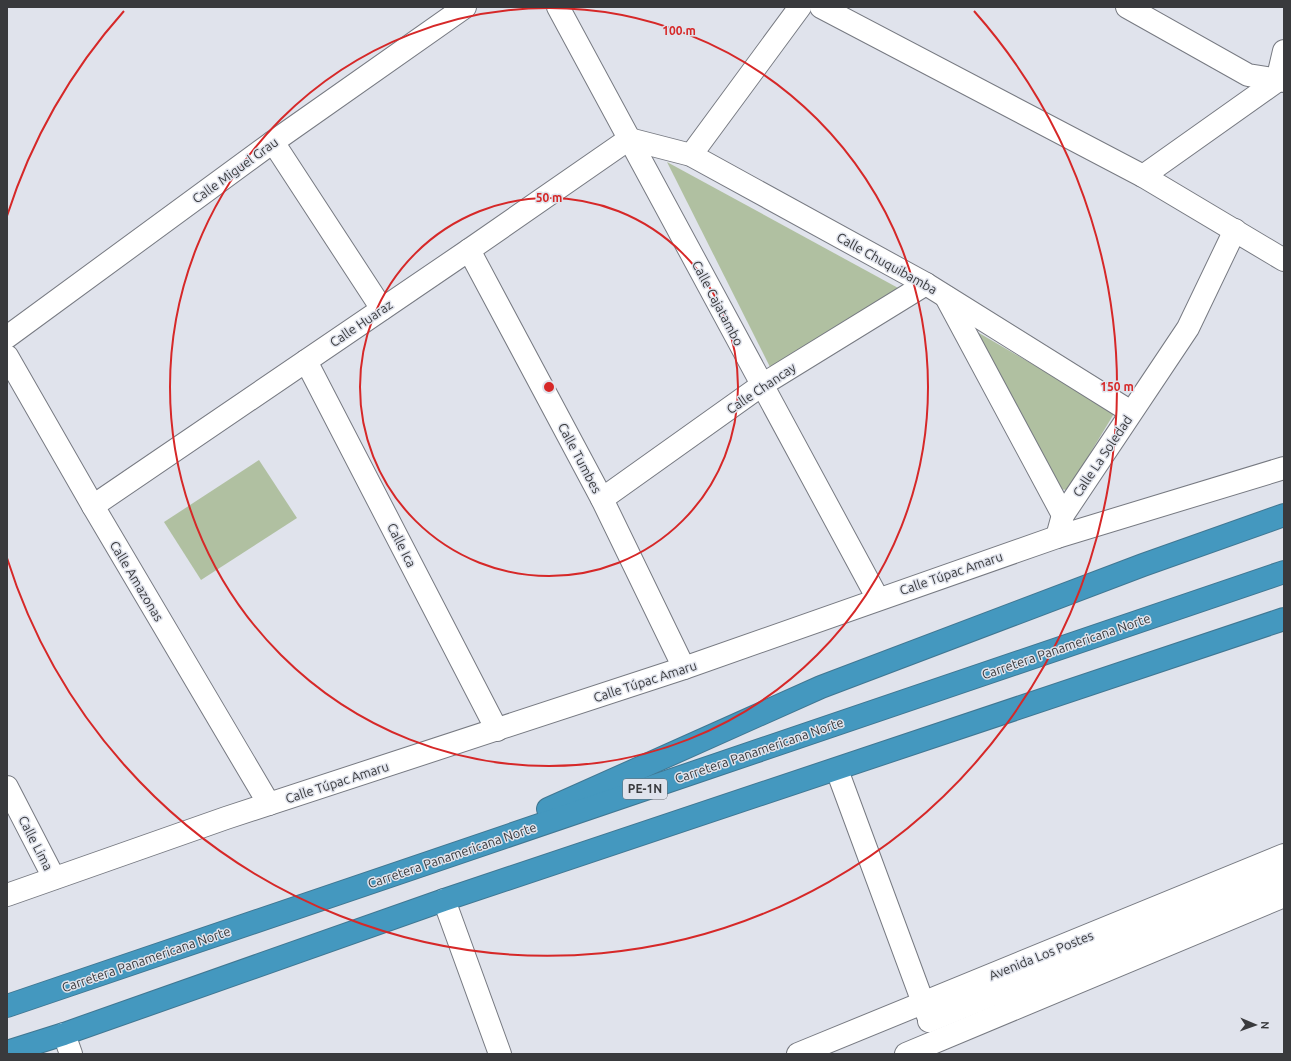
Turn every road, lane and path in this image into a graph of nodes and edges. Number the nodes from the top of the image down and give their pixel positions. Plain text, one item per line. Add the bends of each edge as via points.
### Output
1 (465, 7) edge
2 (558, 7) edge
3 (800, 7) edge
4 (821, 7) edge
5 (1127, 7) edge
6 (1284, 51) edge
7 (1280, 81) edge
8 (629, 139) junction
9 (273, 142) junction
10 (691, 155) junction
11 (1143, 176) junction
12 (1235, 230) junction
13 (469, 250) junction
14 (1284, 260) edge
15 (926, 284) junction
16 (945, 296) junction
17 (382, 309) junction
18 (7, 337) edge
19 (7, 356) edge
20 (306, 361) junction
21 (762, 385) junction
22 (1131, 412) junction
23 (1284, 468) edge
24 (602, 499) junction
25 (93, 506) junction
26 (1284, 514) edge
27 (1063, 515) junction
28 (1056, 537) junction
29 (1284, 572) edge
30 (878, 599) junction
31 (1284, 619) edge
32 (684, 668) junction
33 (497, 730) junction
34 (837, 770) junction
35 (7, 787) edge
36 (269, 804) junction
37 (1284, 855) edge
38 (422, 865) junction
39 (1284, 875) edge
40 (54, 878) junction
41 (7, 895) edge
42 (1284, 896) edge
43 (444, 900) junction
44 (7, 1006) edge
45 (926, 1012) junction
46 (64, 1034) junction
47 (940, 1048) edge
48 (7, 1052) edge
49 (71, 1054) edge
50 (500, 1054) edge
51 (798, 1054) edge
52 (906, 1054) edge

1 - 9 street, Calle Miguel Grau
2 - 8 street, Calle Cajatambo
3 - 10 street
4 - 11 street
5 - 7 street via 1248,76
6 - 7 street
7 - 11 street
8 - 10 street, Calle Chuquibamba
8 - 13 street, Calle Huaraz
8 - 21 street, Calle Cajatambo
9 - 17 street
9 - 18 street, Calle Miguel Grau
10 - 15 street, Calle Chuquibamba
11 - 12 street
12 - 14 street
12 - 22 street, Calle La Soledad via 1188,328
13 - 17 street, Calle Huaraz
13 - 24 street, Calle Tumbes
15 - 16 street, Calle Chuquibamba
15 - 21 street, Calle Chancay
16 - 22 street, Calle Chuquibamba
16 - 27 street
17 - 20 street, Calle Huaraz
19 - 25 street, Calle Amazonas
20 - 25 street, Calle Huaraz
20 - 33 street, Calle Ica
21 - 24 street, Calle Chancay
21 - 30 street, Calle Cajatambo
22 - 27 street, Calle La Soledad
23 - 28 street, Calle Túpac Amaru
24 - 32 street, Calle Tumbes
25 - 36 street, Calle Amazonas
26 - 38 highway via 821,687
27 - 28 street, Calle La Soledad
28 - 30 street, Calle Túpac Amaru
29 - 38 highway, Carretera Panamericana Norte / PE-1N
30 - 32 street, Calle Túpac Amaru
31 - 34 highway
32 - 33 street, Calle Túpac Amaru
33 - 36 street, Calle Túpac Amaru
34 - 43 highway
34 - 45 street
35 - 40 street, Calle Lima
36 - 40 street, Calle Túpac Amaru
37 - 45 street, Avenida Los Postes
38 - 44 highway, Carretera Panamericana Norte / PE-1N
39 - 45 street
40 - 41 street, Calle Túpac Amaru
42 - 47 street
43 - 46 highway
43 - 50 street
45 - 47 street
45 - 51 street, Avenida Los Postes
46 - 48 highway
46 - 49 street
47 - 52 street

